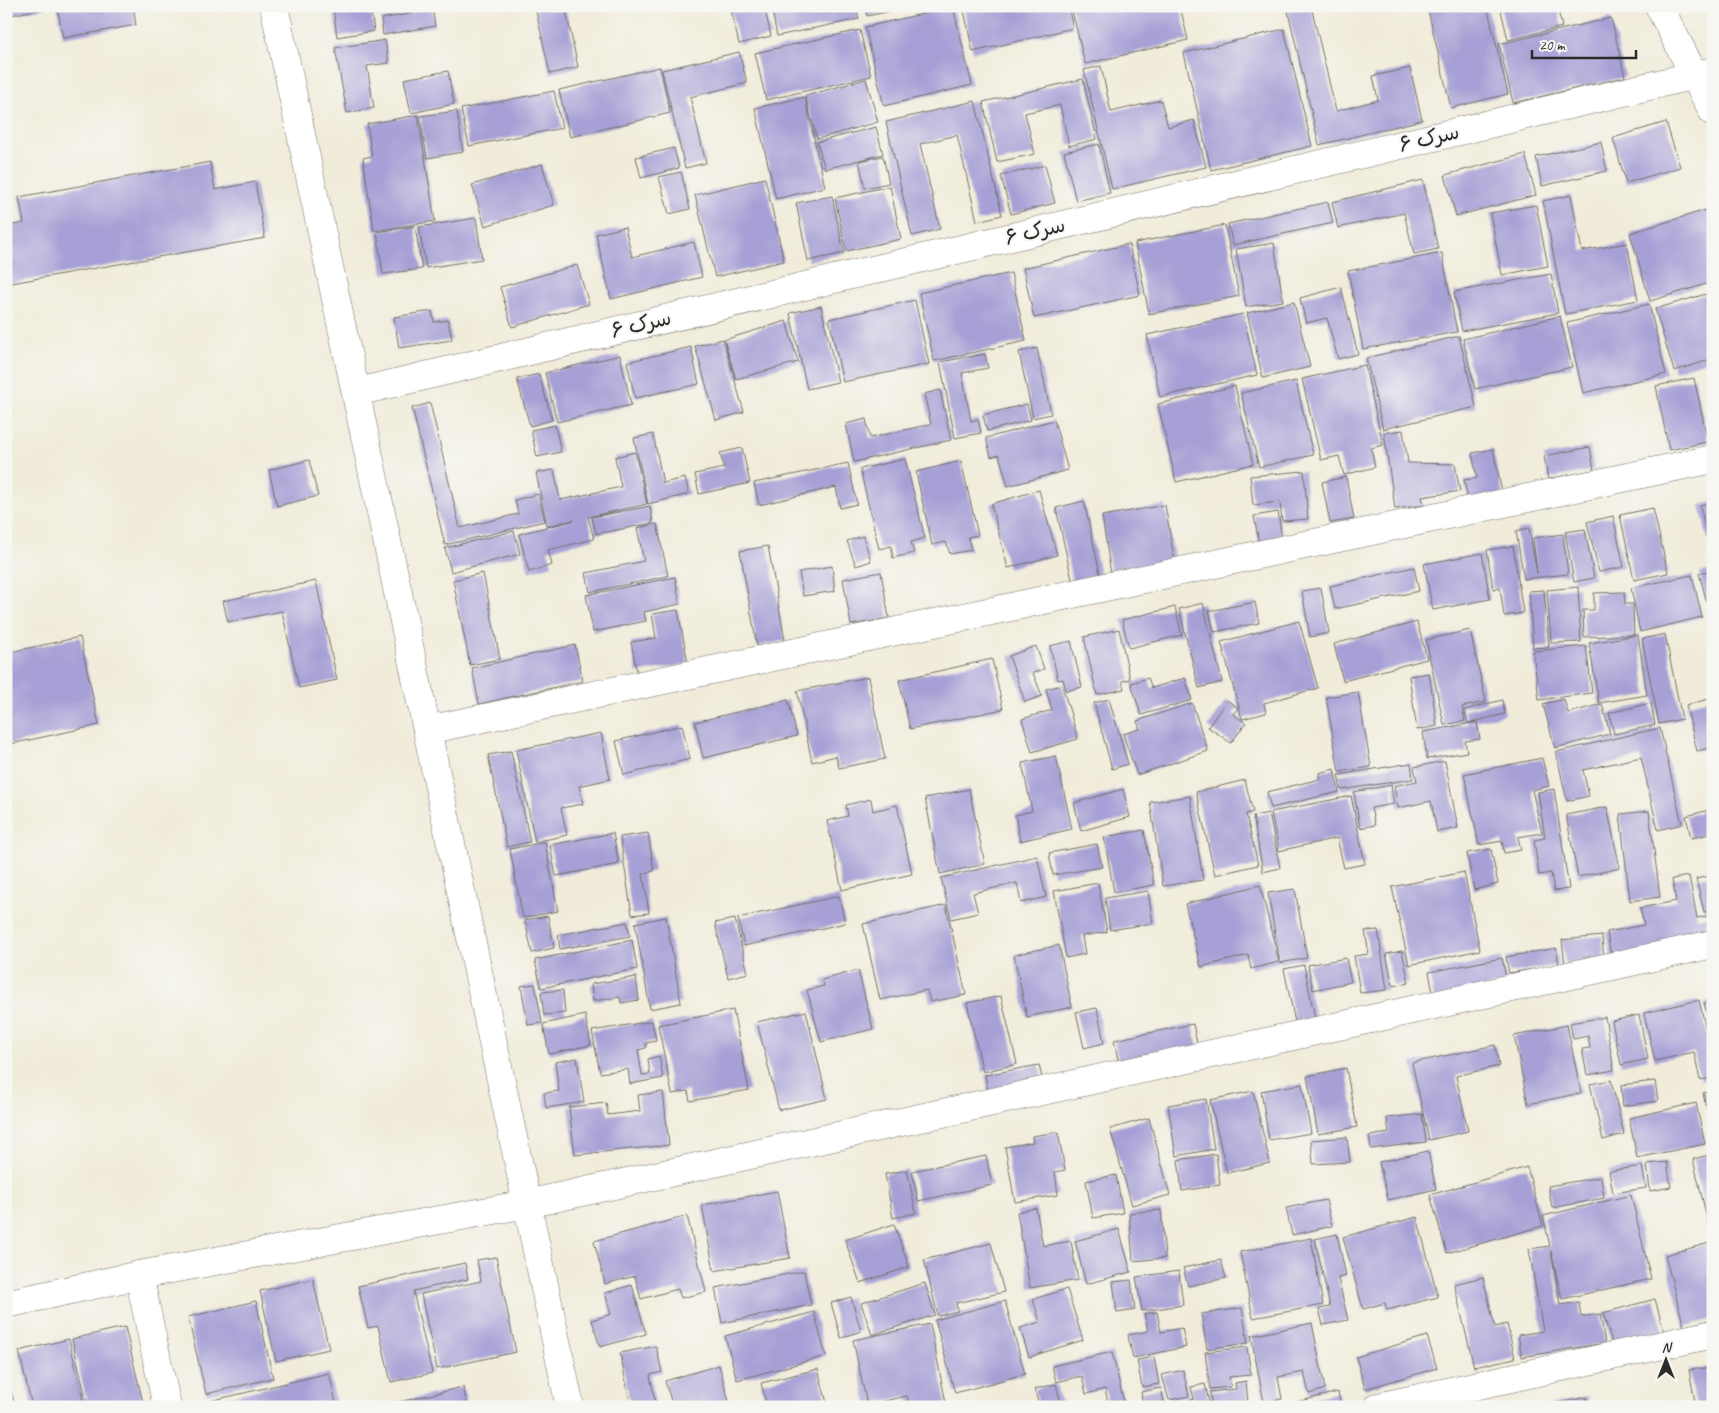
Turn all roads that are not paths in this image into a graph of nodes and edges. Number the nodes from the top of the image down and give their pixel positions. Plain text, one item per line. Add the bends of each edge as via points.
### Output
1 (274, 6) edge
2 (1659, 6) edge
3 (1704, 73) edge
4 (1713, 112) edge
5 (357, 392) junction
6 (1713, 459) edge
7 (427, 730) junction
8 (1713, 944) edge
9 (527, 1204) junction
10 (139, 1275) junction
11 (6, 1304) edge
12 (1713, 1334) edge
13 (167, 1407) edge
14 (570, 1407) edge
15 (1378, 1407) edge

1 - 5 street
2 - 3 street
3 - 4 street
3 - 5 street, سرک ۶
5 - 7 street
6 - 7 street
7 - 9 street
8 - 9 street
9 - 10 street
9 - 14 street
10 - 11 street
10 - 13 street
12 - 15 street

